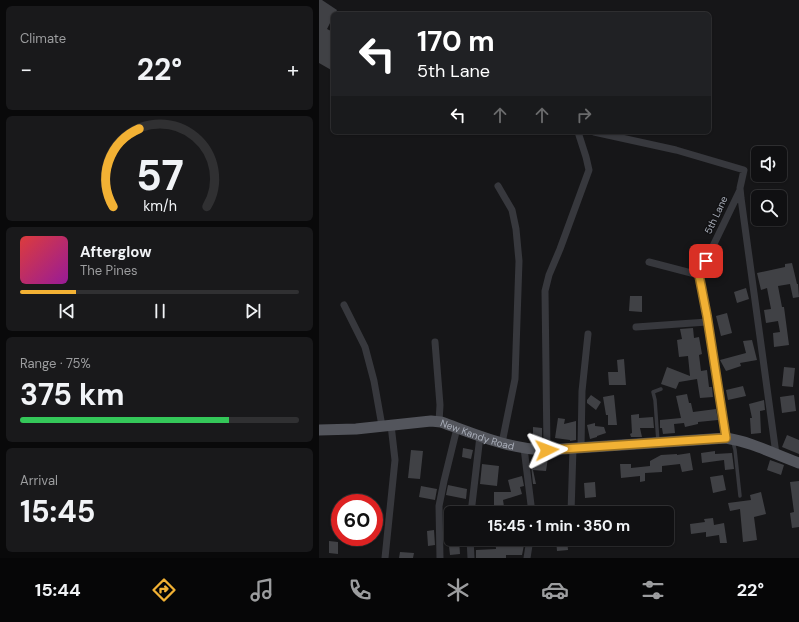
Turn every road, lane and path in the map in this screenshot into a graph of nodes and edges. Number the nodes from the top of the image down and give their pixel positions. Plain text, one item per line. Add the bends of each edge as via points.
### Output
1 (579, 134) edge
2 (603, 134) edge
3 (498, 186) dead end
4 (740, 188) junction
5 (649, 262) dead end
6 (699, 275) junction
7 (344, 305) dead end
8 (707, 322) junction
9 (636, 327) dead end
10 (588, 334) dead end
11 (435, 342) dead end
12 (661, 389) dead end
13 (439, 422) junction
14 (387, 426) junction
15 (457, 428) junction
16 (319, 430) edge
17 (480, 436) junction
18 (729, 438) junction
19 (659, 443) junction
20 (501, 444) junction
21 (524, 448) junction
22 (577, 448) junction
23 (547, 450) junction
24 (776, 454) junction
25 (799, 463) edge
26 (740, 496) dead end
27 (472, 506) edge
28 (531, 506) edge
29 (572, 506) edge
30 (470, 546) edge
31 (529, 546) edge
32 (385, 558) edge
33 (440, 558) edge
34 (471, 558) edge
35 (527, 558) edge

1 - 23 street via 589,170 545,291
2 - 4 street via 676,150 744,170
3 - 20 street via 512,210 519,261 515,379
4 - 6 street, 5th Lane
4 - 24 street
5 - 6 street
6 - 8 street
7 - 14 street via 365,347
8 - 9 street
8 - 18 street
10 - 22 street
11 - 13 street
12 - 19 lane via 653,392
13 - 14 main road, New Kandy Road via 412,422
13 - 15 main road, New Kandy Road
14 - 16 main road, New Kandy Road
14 - 32 street via 395,460
15 - 17 main road, New Kandy Road
15 - 33 street via 439,506
17 - 20 main road, New Kandy Road
17 - 27 street
18 - 19 main road, New Kandy Road
18 - 24 main road, New Kandy Road via 754,444
18 - 26 lane via 735,450
19 - 22 main road, New Kandy Road
20 - 21 main road, New Kandy Road
21 - 23 main road, New Kandy Road
21 - 28 street
22 - 23 main road, New Kandy Road
22 - 29 street
24 - 25 main road, New Kandy Road
30 - 34 street
31 - 35 street

